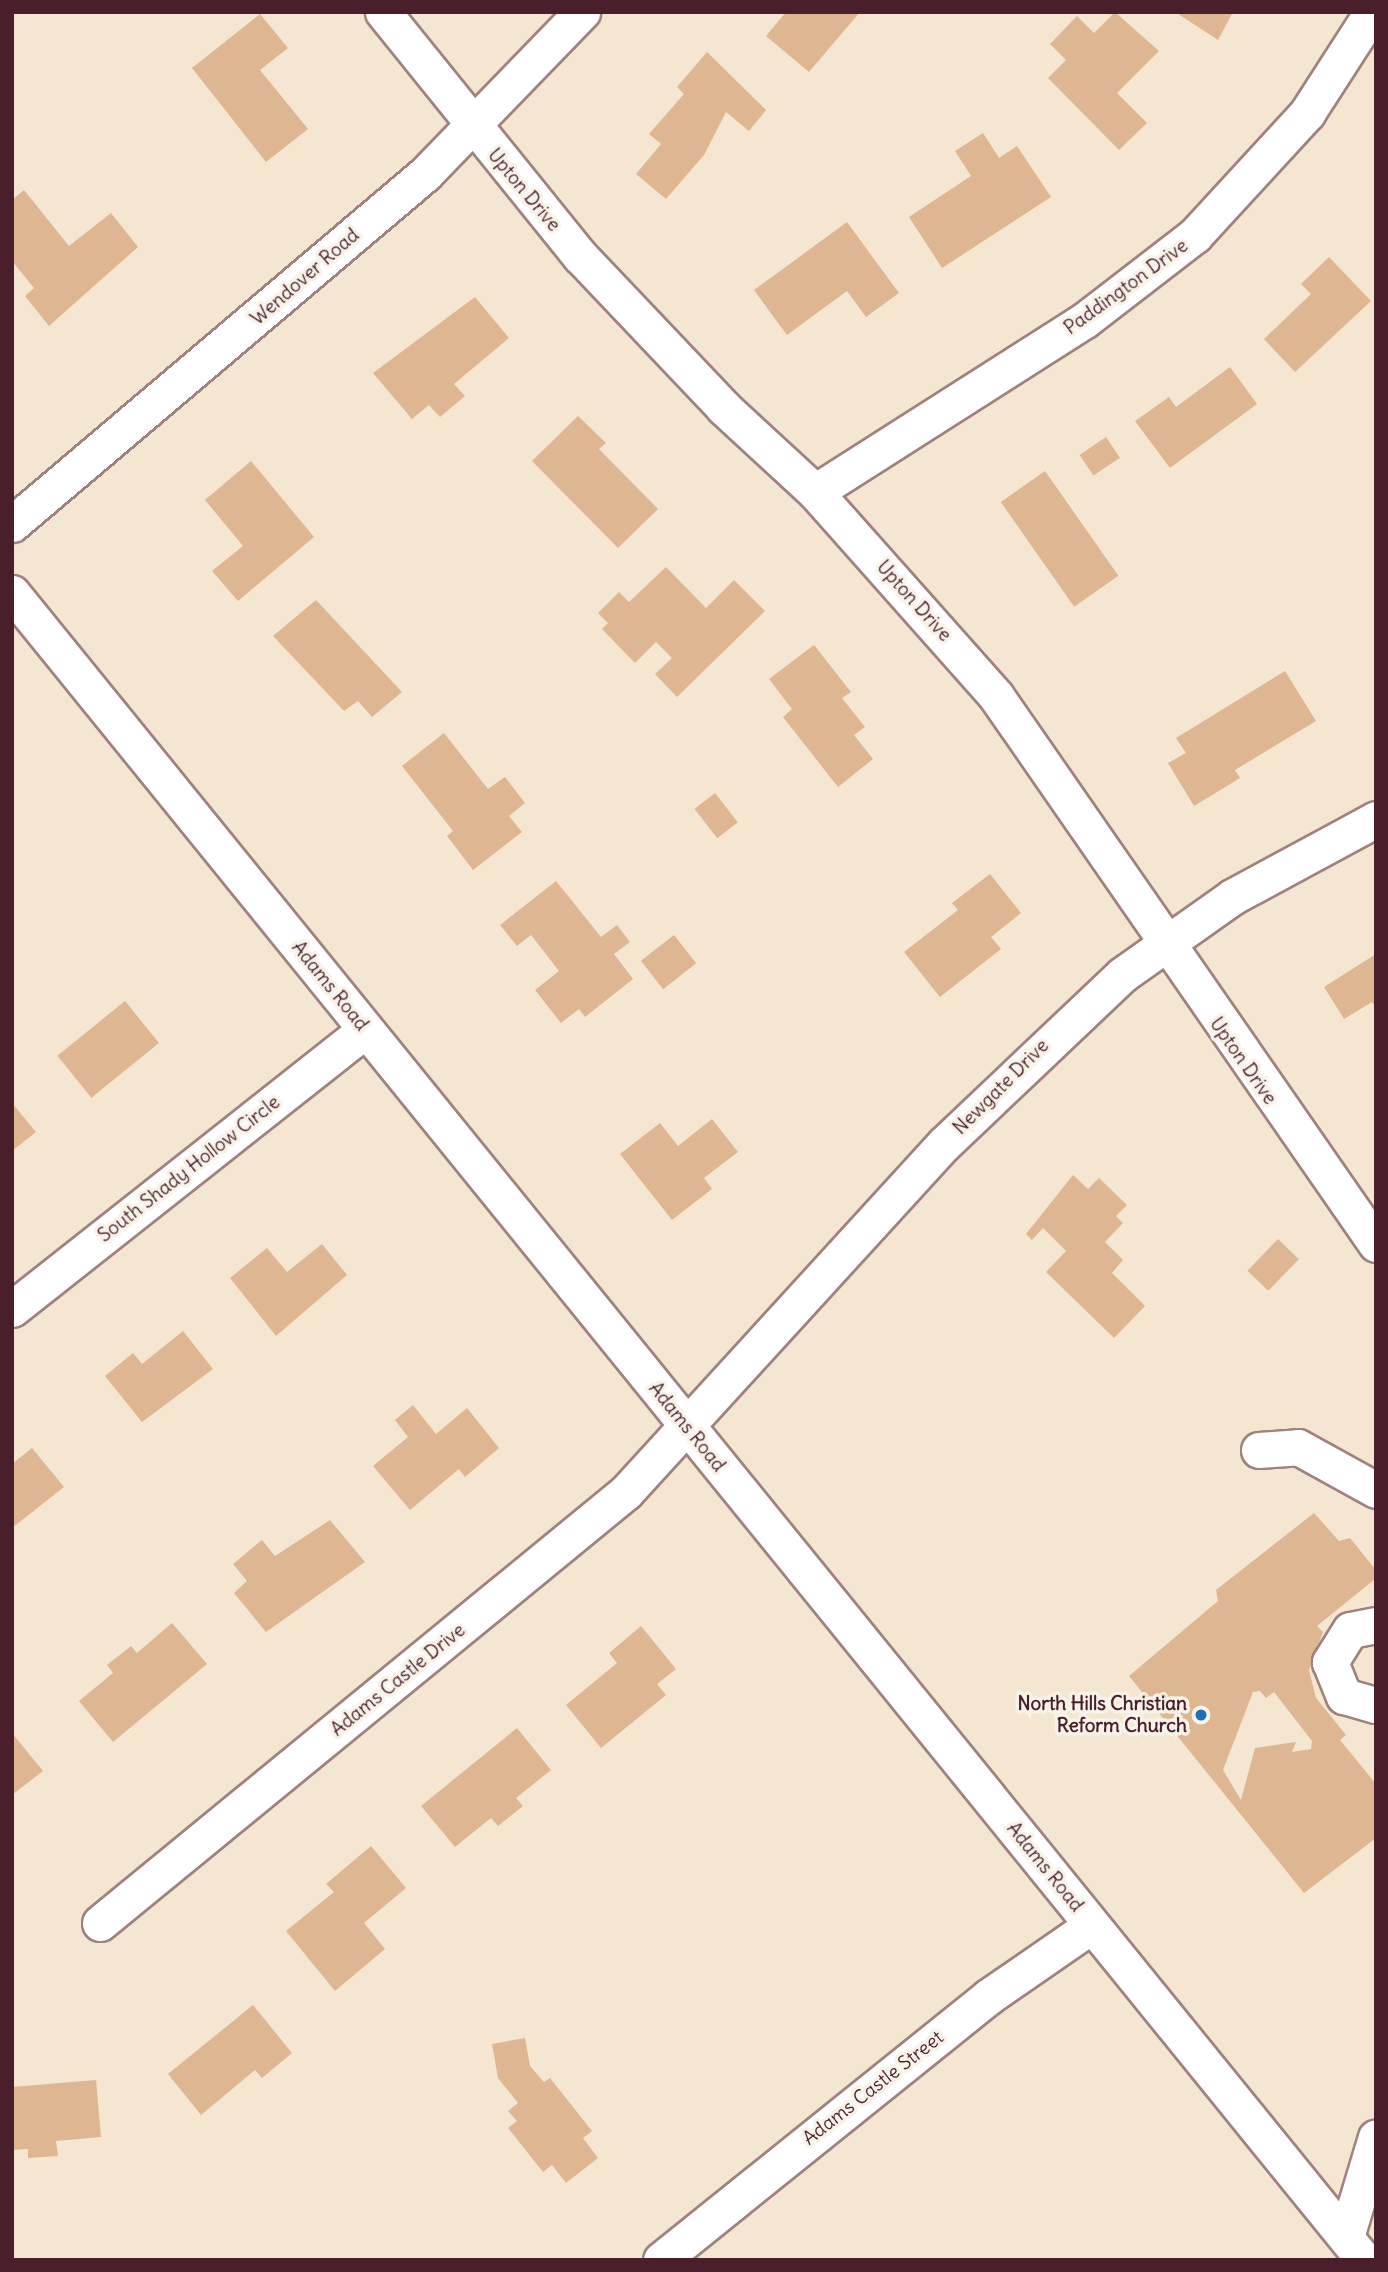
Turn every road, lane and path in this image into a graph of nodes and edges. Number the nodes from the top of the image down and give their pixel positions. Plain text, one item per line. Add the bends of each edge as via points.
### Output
1 (383, 12) edge
2 (582, 12) edge
3 (1372, 12) edge
4 (473, 129) junction
5 (815, 492) junction
6 (12, 524) edge
7 (12, 593) edge
8 (1376, 820) edge
9 (1162, 944) junction
10 (365, 1030) junction
11 (1376, 1244) edge
12 (12, 1309) edge
13 (688, 1429) junction
14 (1259, 1450) dead end
15 (1376, 1490) edge
16 (1376, 1625) edge
17 (1376, 1705) edge
18 (100, 1923) dead end
19 (1092, 1925) junction
20 (1376, 2137) edge
21 (1355, 2248) edge
22 (661, 2260) edge

1 - 4 street, Upton Drive
2 - 4 street, Wendover Road
3 - 5 street, Paddington Drive via 1307,113 1195,235 1085,320
4 - 5 street, Upton Drive via 648,332
4 - 6 street, Wendover Road
5 - 9 street, Upton Drive via 996,696
7 - 10 street, Adams Road
8 - 9 street, Newgate Drive via 1232,897
9 - 11 street, Upton Drive
9 - 13 street, Newgate Drive via 1010,1075
10 - 12 street, South Shady Hollow Circle
10 - 13 street, Adams Road
13 - 18 street, Adams Castle Drive via 626,1492
13 - 19 street, Adams Road
14 - 15 street via 1298,1447
16 - 17 street via 1350,1630 1330,1662 1344,1696
19 - 21 street, Adams Road
19 - 22 street, Adams Castle Street via 988,1997
20 - 21 street

